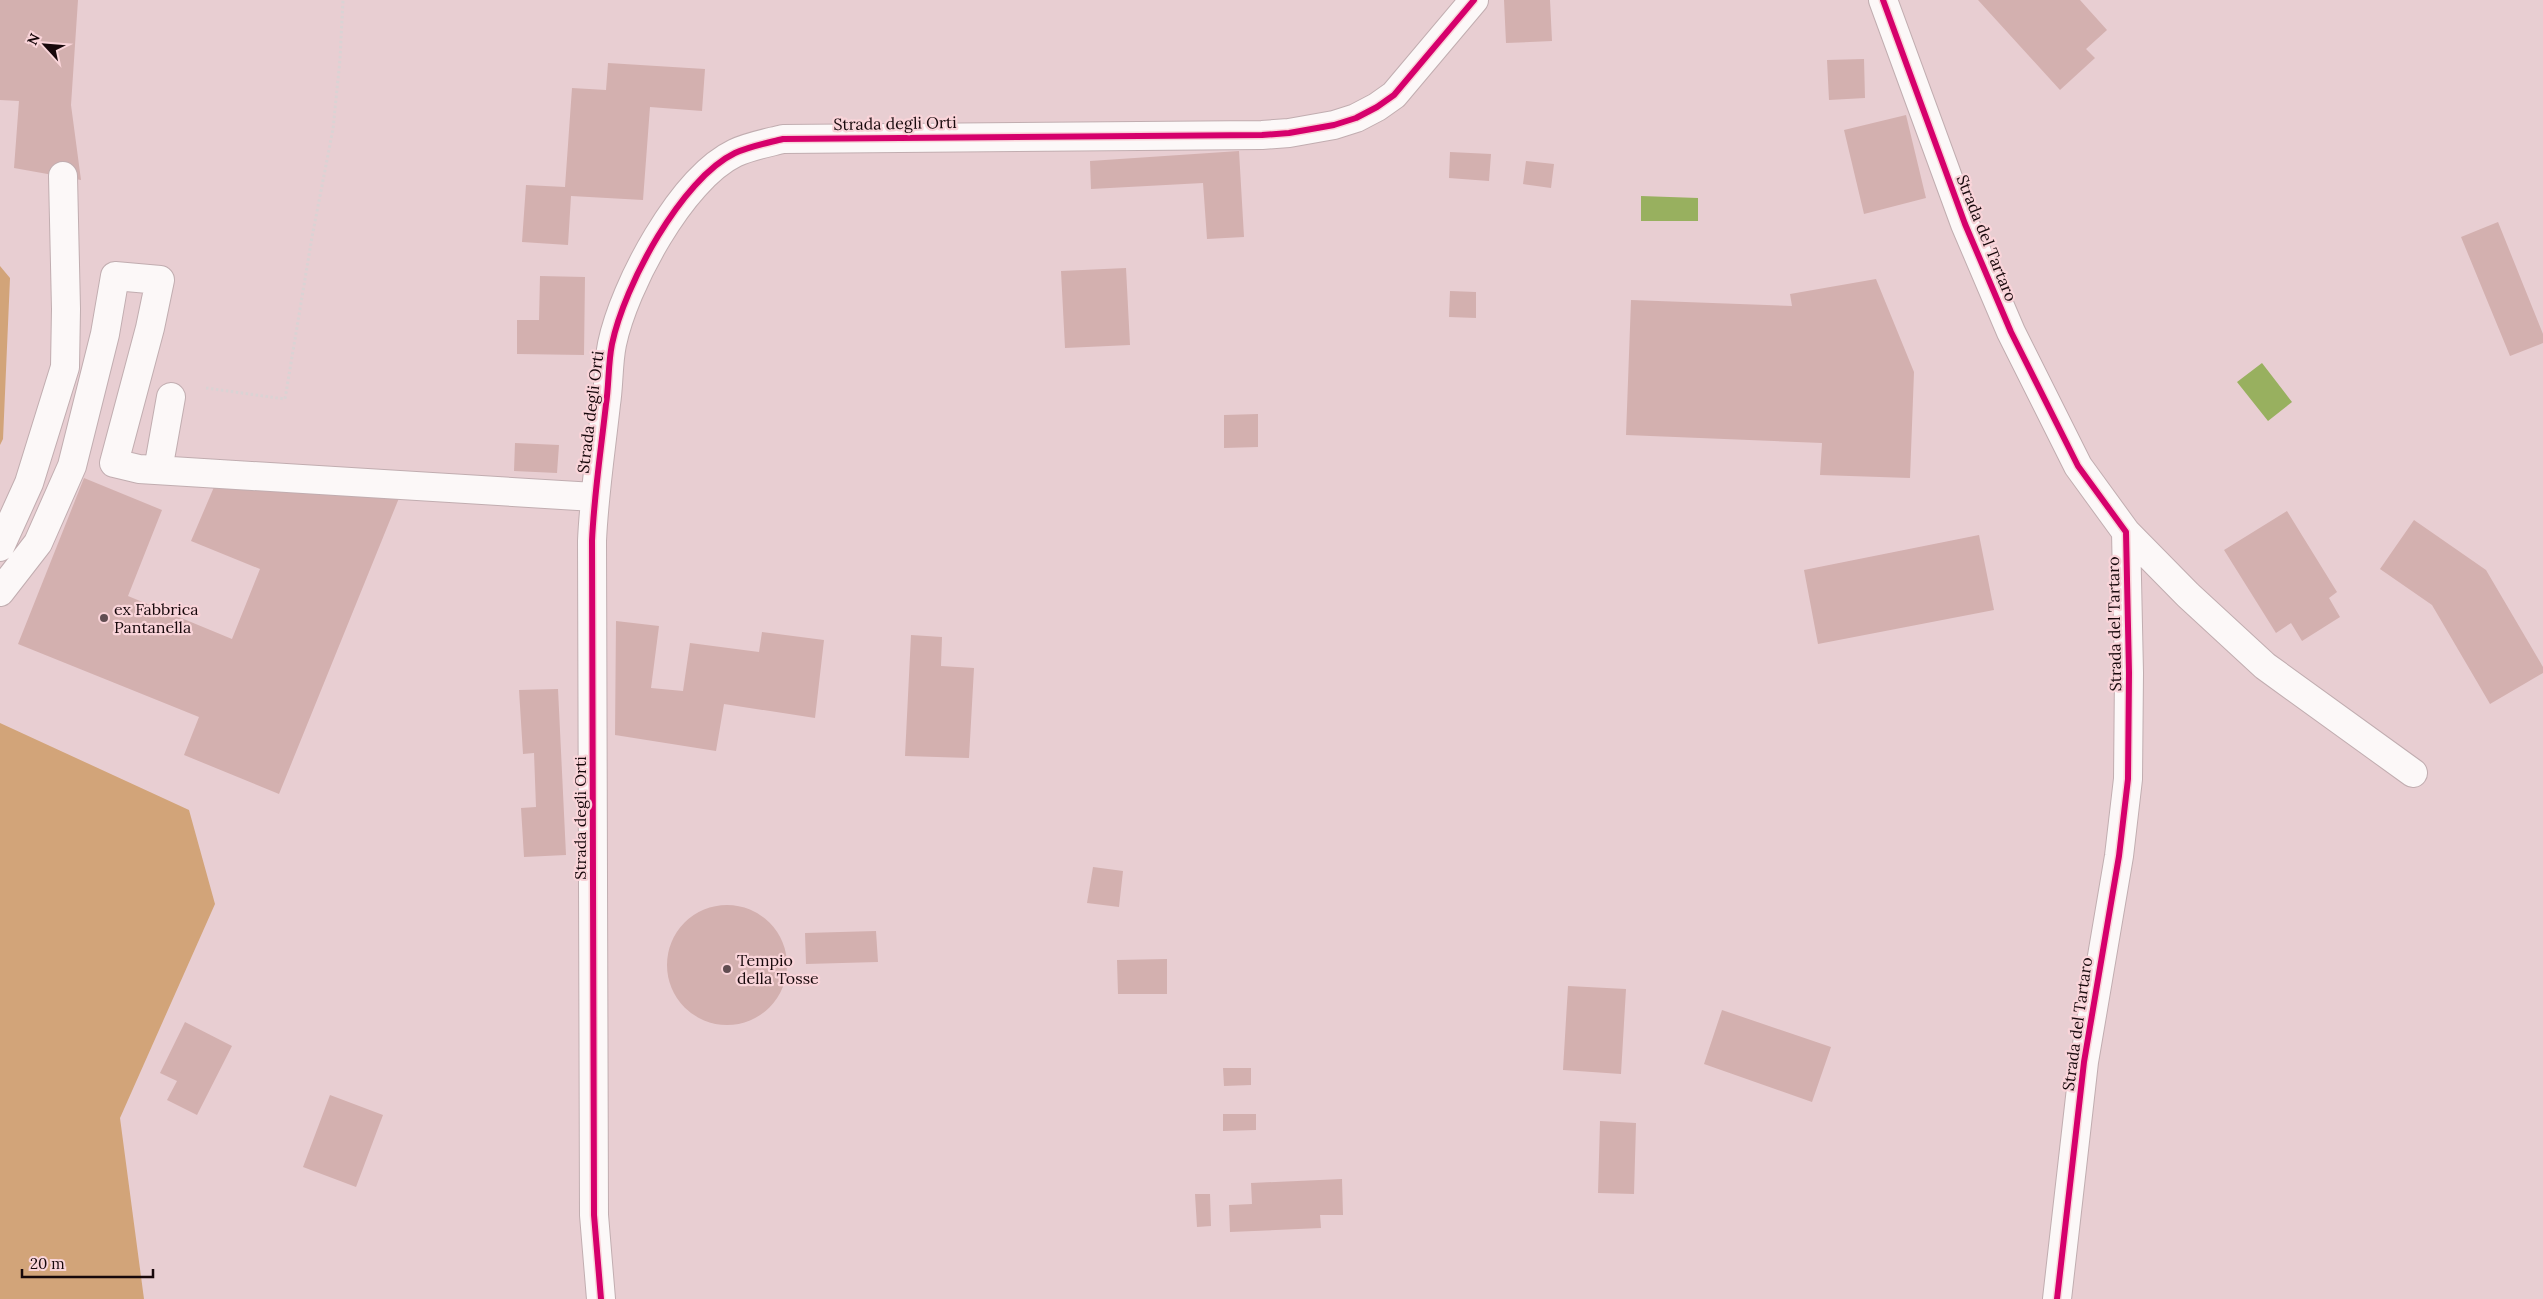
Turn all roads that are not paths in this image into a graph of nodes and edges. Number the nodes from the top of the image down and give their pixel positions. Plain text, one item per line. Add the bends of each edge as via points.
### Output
1 (1474, 0) edge
2 (1883, 0) edge
3 (63, 176) dead end
4 (172, 396) road end
5 (158, 470) junction
6 (594, 497) junction
7 (2126, 532) junction
8 (0, 547) edge
9 (0, 592) edge
10 (2413, 773) dead end
11 (601, 1299) edge
12 (2057, 1299) edge

1 - 6 street, Strada degli Orti via 1394,95 1356,118 1334,125 1262,135 783,139 735,153 714,167 676,209 633,287 612,344
2 - 7 street, Strada del Tartaro via 1965,224 2011,332 2078,466
3 - 8 street via 65,368 28,483
4 - 5 street
5 - 6 street
5 - 9 street via 114,463 160,280 115,276 105,334 72,466 38,543
6 - 11 street, Strada degli Orti via 593,1200
7 - 10 street via 2265,666
7 - 12 street, Strada del Tartaro via 2128,779 2119,856 2084,1062

